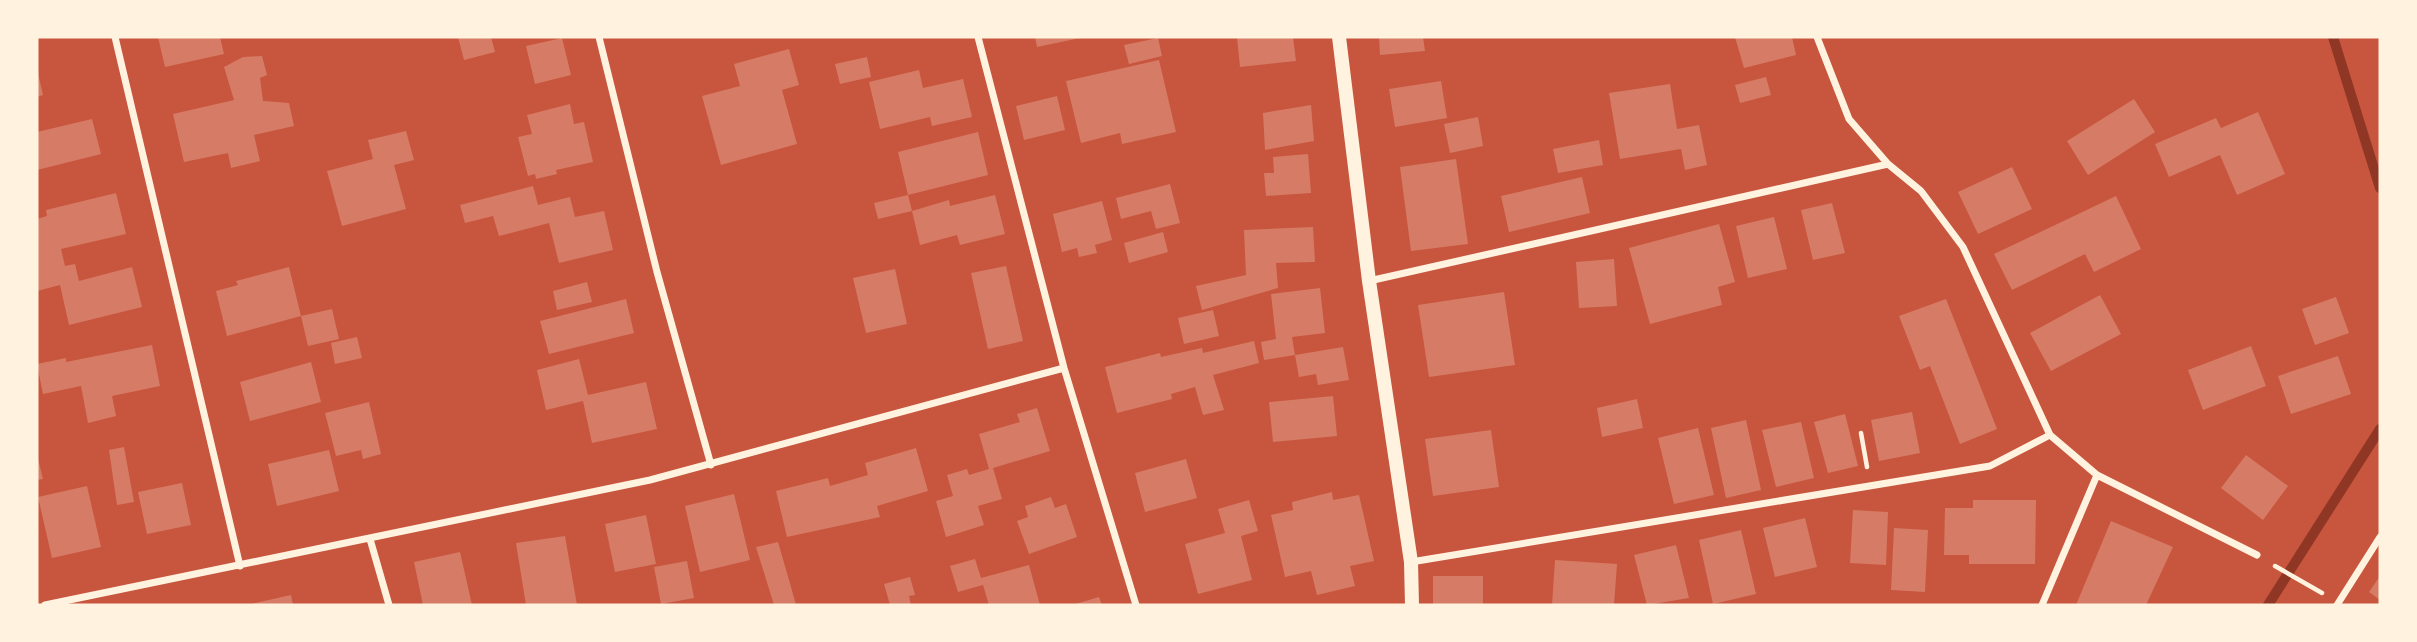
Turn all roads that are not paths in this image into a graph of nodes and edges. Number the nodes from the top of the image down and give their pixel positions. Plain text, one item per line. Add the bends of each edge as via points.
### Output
1 (115, 37) edge
2 (599, 37) edge
3 (978, 37) edge
4 (1339, 37) edge
5 (1817, 37) edge
6 (1888, 164) junction
7 (1369, 281) junction
8 (1063, 368) junction
9 (2050, 435) junction
10 (711, 465) junction
11 (2097, 475) junction
12 (2380, 537) edge
13 (370, 539) junction
14 (2257, 555) road end
15 (1411, 562) junction
16 (240, 565) junction
17 (46, 605) edge
18 (389, 605) edge
19 (1136, 605) edge
20 (1412, 605) edge
21 (2042, 605) edge
22 (2337, 605) edge

1 - 16 street
2 - 10 street
3 - 8 street
4 - 7 main road
5 - 6 street via 1849,119
6 - 7 street
6 - 9 street via 1921,191 1963,247
7 - 15 main road
8 - 10 street
8 - 19 street
9 - 11 street
9 - 15 street via 1990,466
10 - 13 street
11 - 14 street
11 - 21 street
12 - 22 street
13 - 16 street
13 - 18 street
15 - 20 main road
16 - 17 street

